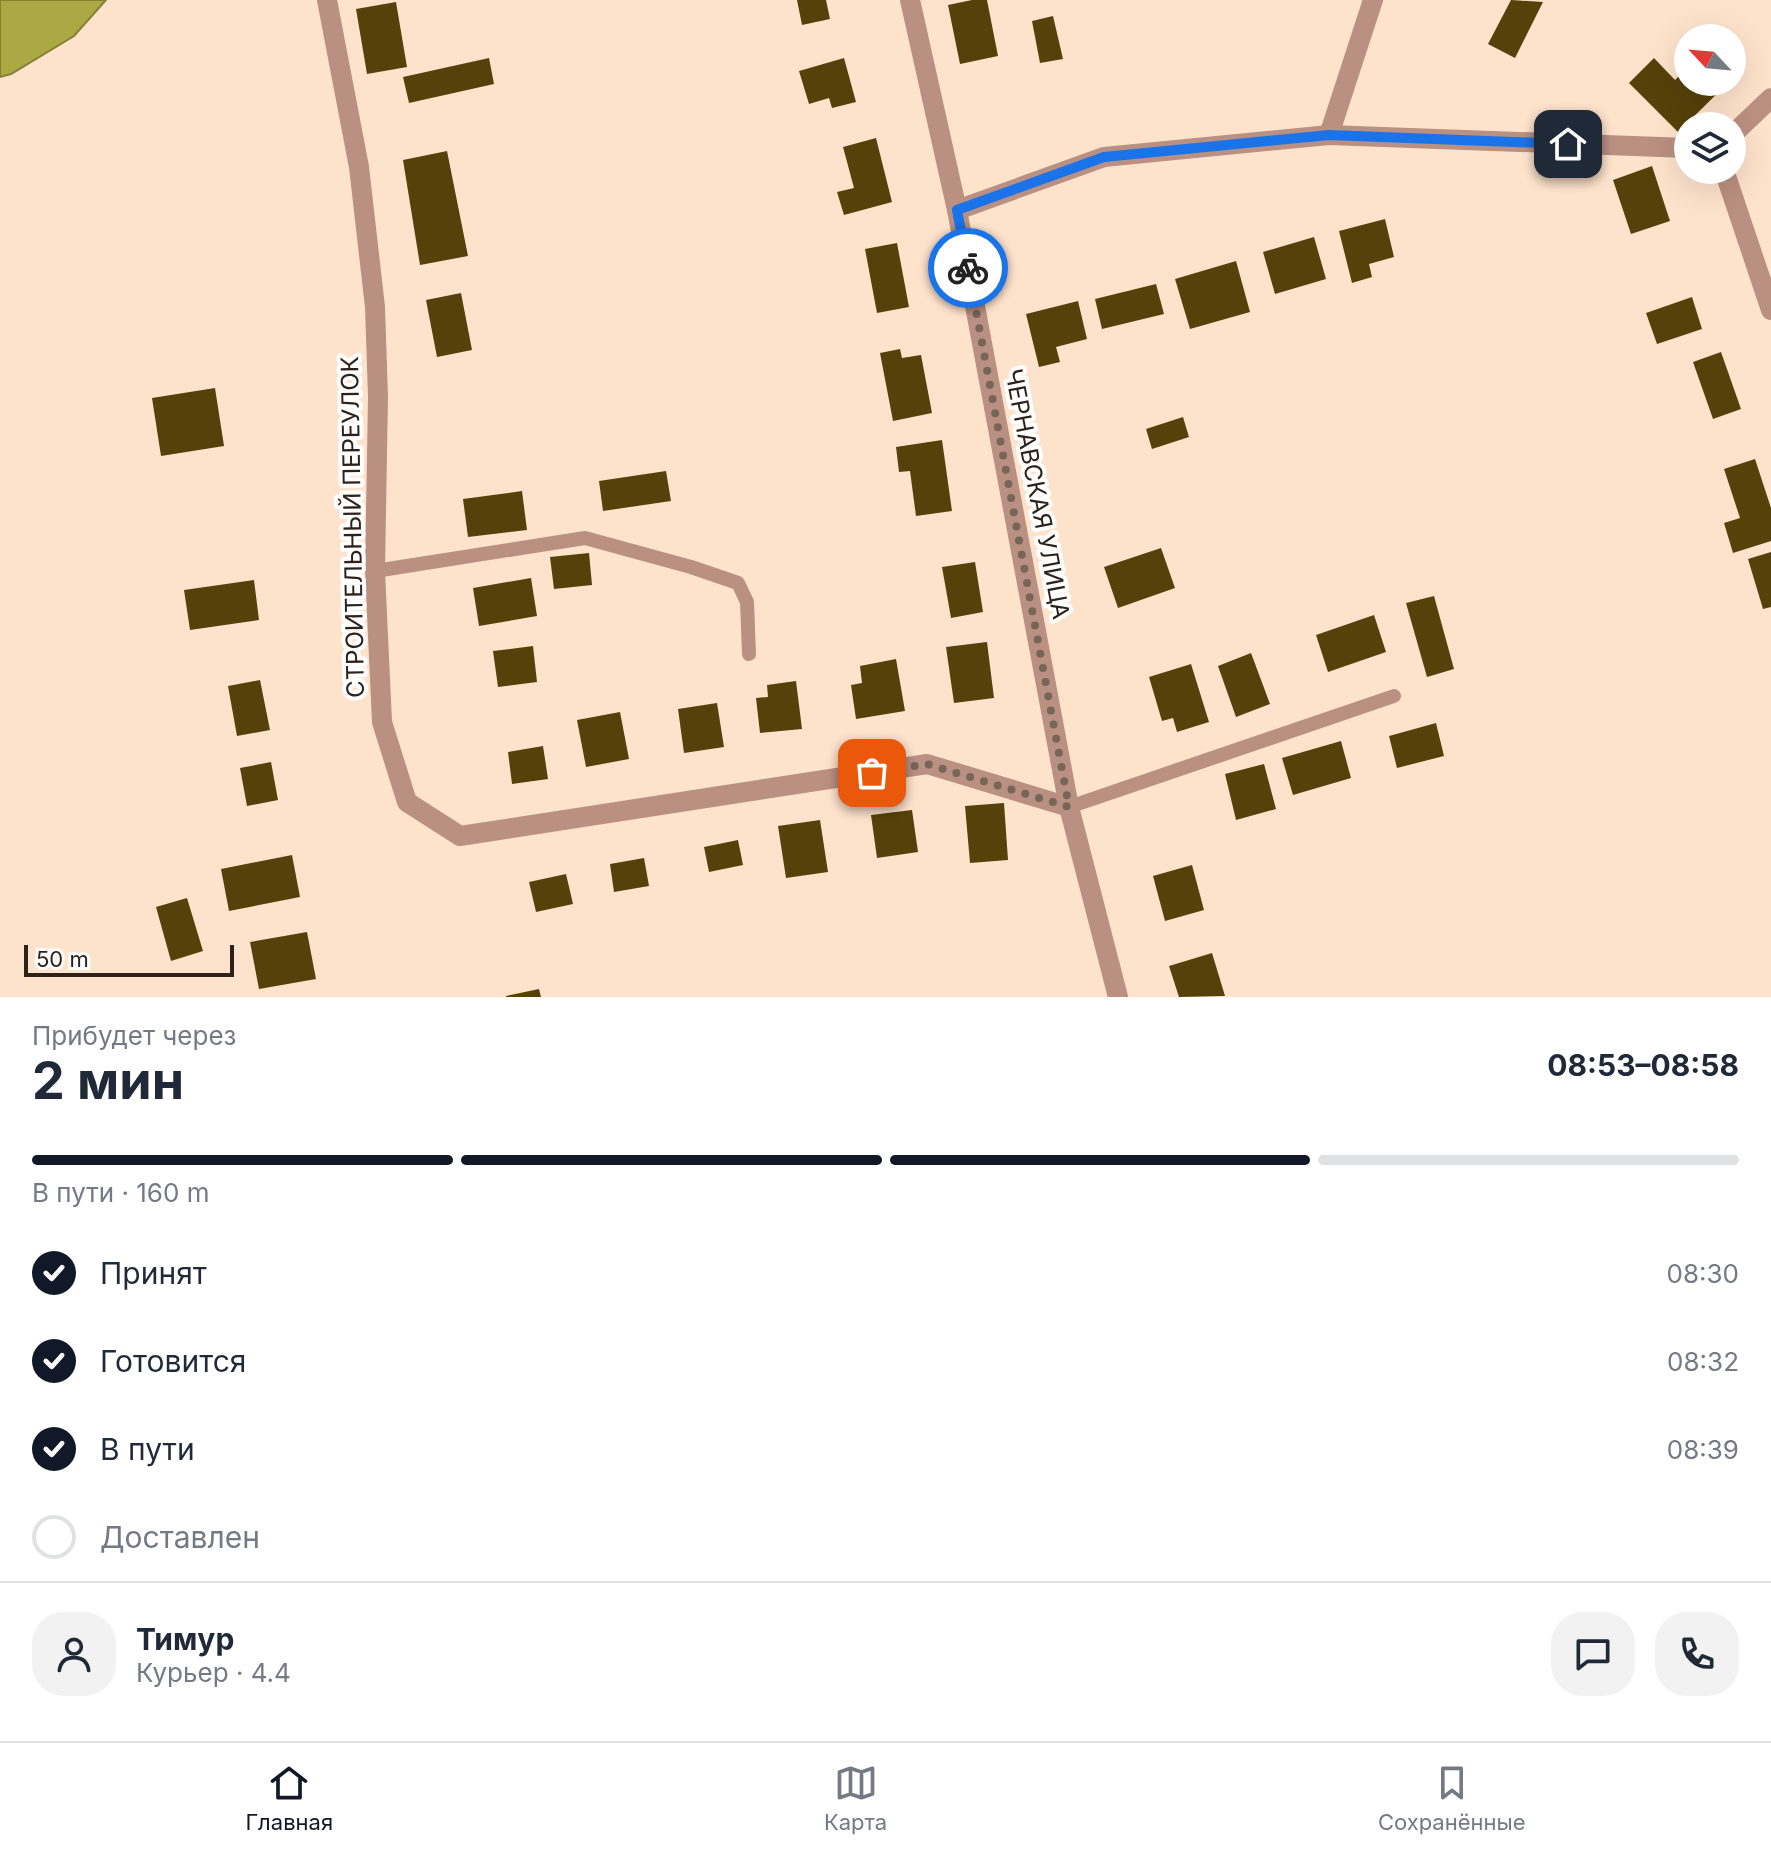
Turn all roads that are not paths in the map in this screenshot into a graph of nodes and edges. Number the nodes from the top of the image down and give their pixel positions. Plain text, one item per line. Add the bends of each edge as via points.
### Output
1 (327, 0) edge
2 (910, 0) edge
3 (1373, 0) edge
4 (1771, 98) edge
5 (1746, 122) edge
6 (1329, 135) junction
7 (1674, 147) edge
8 (1729, 184) edge
9 (957, 210) junction
10 (1771, 310) edge
11 (375, 571) junction
12 (749, 654) dead end
13 (1394, 696) dead end
14 (1069, 807) junction
15 (1118, 997) edge

1 - 11 street, СТРОИТЕЛЬНЫЙ ПЕРЕУЛОК via 359,167 375,307
2 - 9 street, ЧЕРНАВСКАЯ УЛИЦА
3 - 6 street
4 - 5 street
6 - 7 street
6 - 9 street via 1104,157
8 - 10 street
9 - 14 street, ЧЕРНАВСКАЯ УЛИЦА
11 - 12 lane via 585,538 738,583 747,602
11 - 14 street, СТРОИТЕЛЬНЫЙ ПЕРЕУЛОК via 382,722 407,802 460,836 927,764
13 - 14 lane
14 - 15 street, ЧЕРНАВСКАЯ УЛИЦА

